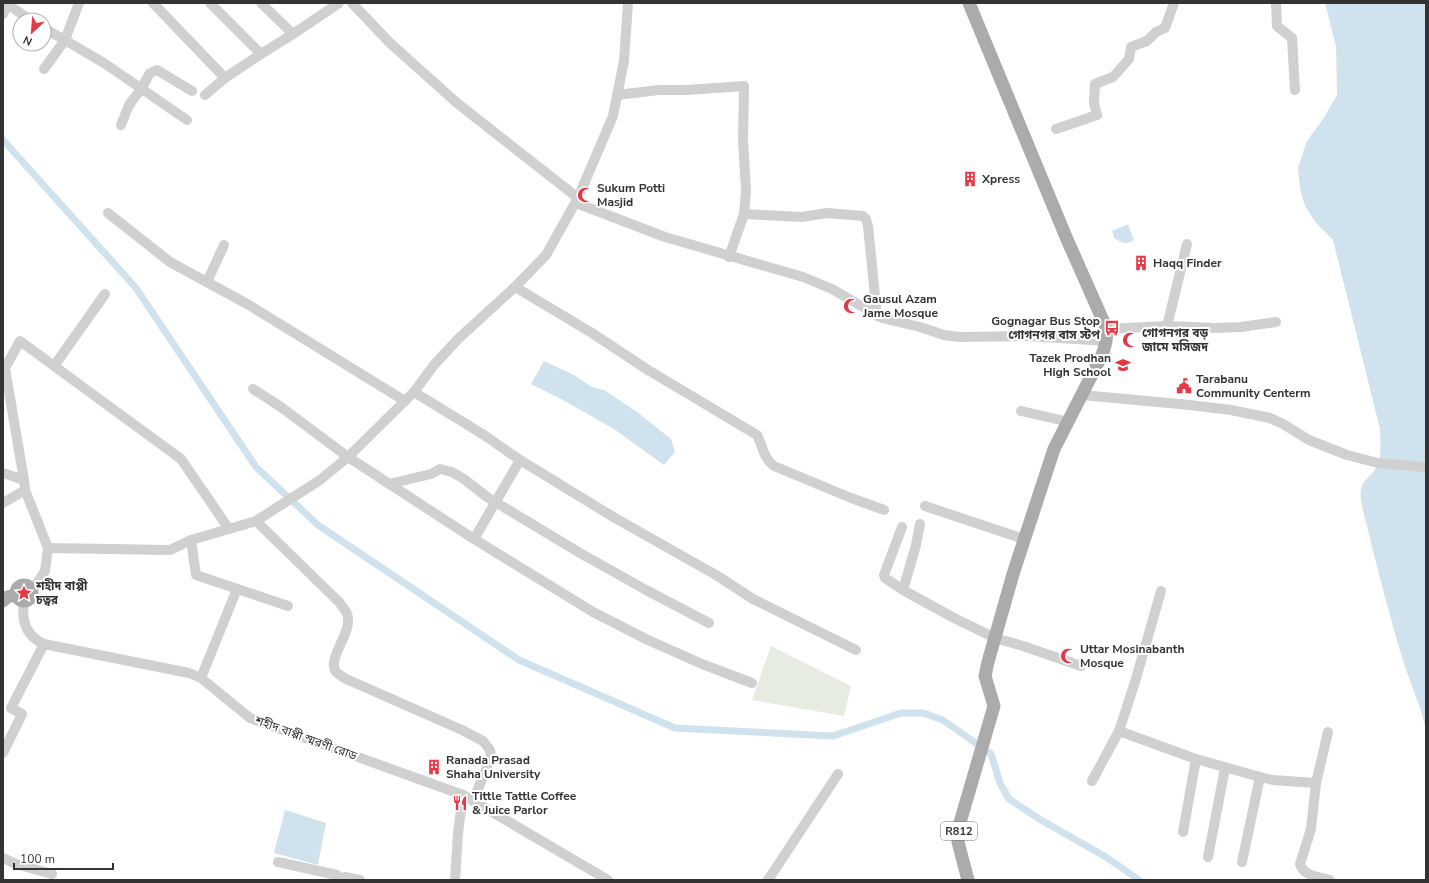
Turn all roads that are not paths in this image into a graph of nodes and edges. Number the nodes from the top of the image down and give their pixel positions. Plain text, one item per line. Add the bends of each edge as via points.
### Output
1 (8, 3) edge
2 (153, 3) edge
3 (210, 3) edge
4 (262, 3) edge
5 (339, 3) edge
6 (352, 3) edge
7 (969, 3) edge
8 (1174, 3) edge
9 (1276, 3) edge
10 (76, 4) edge
11 (628, 4) edge
12 (20, 12) edge
13 (3, 14) edge
14 (52, 33) edge
15 (293, 34) junction
16 (65, 40) junction
17 (261, 54) junction
18 (44, 70) dead end
19 (225, 78) junction
20 (141, 89) junction
21 (1294, 90) dead end
22 (192, 91) dead end
23 (205, 95) dead end
24 (617, 95) junction
25 (187, 120) dead end
26 (121, 125) dead end
27 (1056, 129) dead end
28 (577, 201) junction
29 (108, 213) dead end
30 (744, 214) junction
31 (1187, 244) dead end
32 (224, 245) dead end
33 (729, 257) junction
34 (207, 282) junction
35 (515, 287) junction
36 (105, 294) dead end
37 (877, 316) junction
38 (1276, 322) dead end
39 (1167, 326) junction
40 (1107, 335) junction
41 (54, 366) junction
42 (253, 389) dead end
43 (414, 392) junction
44 (1082, 395) junction
45 (405, 401) junction
46 (1021, 411) dead end
47 (1069, 422) junction
48 (348, 458) junction
49 (520, 460) junction
50 (1424, 467) edge
51 (3, 473) edge
52 (390, 484) junction
53 (24, 485) junction
54 (496, 502) junction
55 (3, 503) edge
56 (925, 506) dead end
57 (884, 510) dead end
58 (256, 521) junction
59 (920, 524) dead end
60 (902, 527) dead end
61 (229, 529) junction
62 (474, 539) junction
63 (1024, 539) junction
64 (191, 540) junction
65 (48, 548) junction
66 (31, 589) joint
67 (237, 589) junction
68 (903, 590) junction
69 (1161, 591) dead end
70 (20, 598) junction
71 (3, 601) edge
72 (288, 606) dead end
73 (709, 624) dead end
74 (995, 638) junction
75 (44, 644) junction
76 (856, 650) dead end
77 (1081, 666) dead end
78 (201, 678) junction
79 (752, 683) dead end
80 (1119, 730) junction
81 (1328, 732) dead end
82 (3, 753) edge
83 (1196, 759) junction
84 (1225, 768) junction
85 (838, 774) dead end
86 (1260, 777) junction
87 (1092, 781) dead end
88 (1316, 783) junction
89 (463, 795) junction
90 (473, 801) junction
91 (1183, 832) dead end
92 (1208, 857) dead end
93 (3, 858) edge
94 (278, 862) dead end
95 (1242, 862) dead end
96 (52, 874) dead end
97 (360, 880) edge
98 (455, 880) edge
99 (608, 880) edge
100 (768, 880) edge
101 (968, 880) edge
102 (1330, 880) edge

1 - 12 street
1 - 13 street
2 - 19 street
3 - 17 street
4 - 15 street
5 - 15 street
6 - 28 street via 389,42 457,103
7 - 40 main road
8 - 27 street via 1165,28 1156,32 1147,41 1131,46 1129,59 1113,76 1095,84 1094,103 1098,115
9 - 21 street via 1278,26 1292,38
10 - 16 street
11 - 24 street via 624,61
14 - 16 street
15 - 17 street
16 - 18 street
16 - 20 street
17 - 19 street
19 - 23 street
20 - 22 street via 150,73 157,70
20 - 25 street
20 - 26 street via 129,105
24 - 28 street via 613,116
24 - 30 street via 659,90 744,86
28 - 33 street via 665,237
28 - 35 street via 546,255
29 - 34 street via 170,262
30 - 33 street
30 - 37 street via 802,217 828,213 863,216 868,226
31 - 39 street
32 - 34 street
33 - 37 street via 803,277 832,289
34 - 45 street
35 - 43 street via 458,339
35 - 57 street via 757,435 768,462 774,466
36 - 41 street
37 - 40 street via 959,338
38 - 39 street via 1216,328
39 - 40 street
40 - 44 main road, R812 via 1102,355
41 - 53 street via 20,341 5,368
41 - 61 street via 181,459
42 - 48 street
43 - 45 street
43 - 49 street
44 - 47 main road, R812
44 - 50 street via 1231,410 1270,418 1309,440 1347,455 1378,463
45 - 48 street
46 - 47 street
47 - 63 main road, R812 via 1054,449
48 - 52 street
48 - 58 street via 320,480
49 - 54 street
49 - 76 street via 753,599
51 - 53 street
52 - 54 street via 431,474 440,469 452,472
52 - 62 street
53 - 55 street
53 - 65 street
54 - 62 street
54 - 73 street via 580,553
56 - 63 street
58 - 61 street
58 - 90 street via 340,603 347,613 347,629 334,666 337,673 462,730 483,741 490,750 491,757
59 - 68 street
60 - 68 street via 884,575
61 - 64 street
62 - 79 street via 593,612 648,640
63 - 74 main road, R812
64 - 65 street via 170,550
64 - 67 street via 196,576
65 - 66 street via 45,571 36,586
66 - 70 main road via 21,586 17,589
67 - 72 street
67 - 78 street
68 - 74 street
69 - 80 street
70 - 71 main road via 7,597
70 - 75 street, শহীদ বাপ্পী স্মরণী রোড via 29,634
74 - 77 street
74 - 101 main road, R812 via 985,676 994,706 959,826 958,842
75 - 78 street, শহীদ বাপ্পী স্মরণী রোড via 189,673
75 - 82 street via 11,708 22,714
78 - 89 street, শহীদ বাপ্পী স্মরণী রোড via 250,718
80 - 83 street
80 - 87 street
81 - 88 street
83 - 84 street
83 - 91 street
84 - 86 street
84 - 92 street
85 - 100 street
86 - 88 street
86 - 95 street
88 - 102 street via 1311,829 1300,864 1307,873
89 - 90 street, শহীদ বাপ্পী স্মরণী রোড
89 - 98 street
90 - 99 street, শহীদ বাপ্পী স্মরণী রোড
93 - 96 street
94 - 97 street

